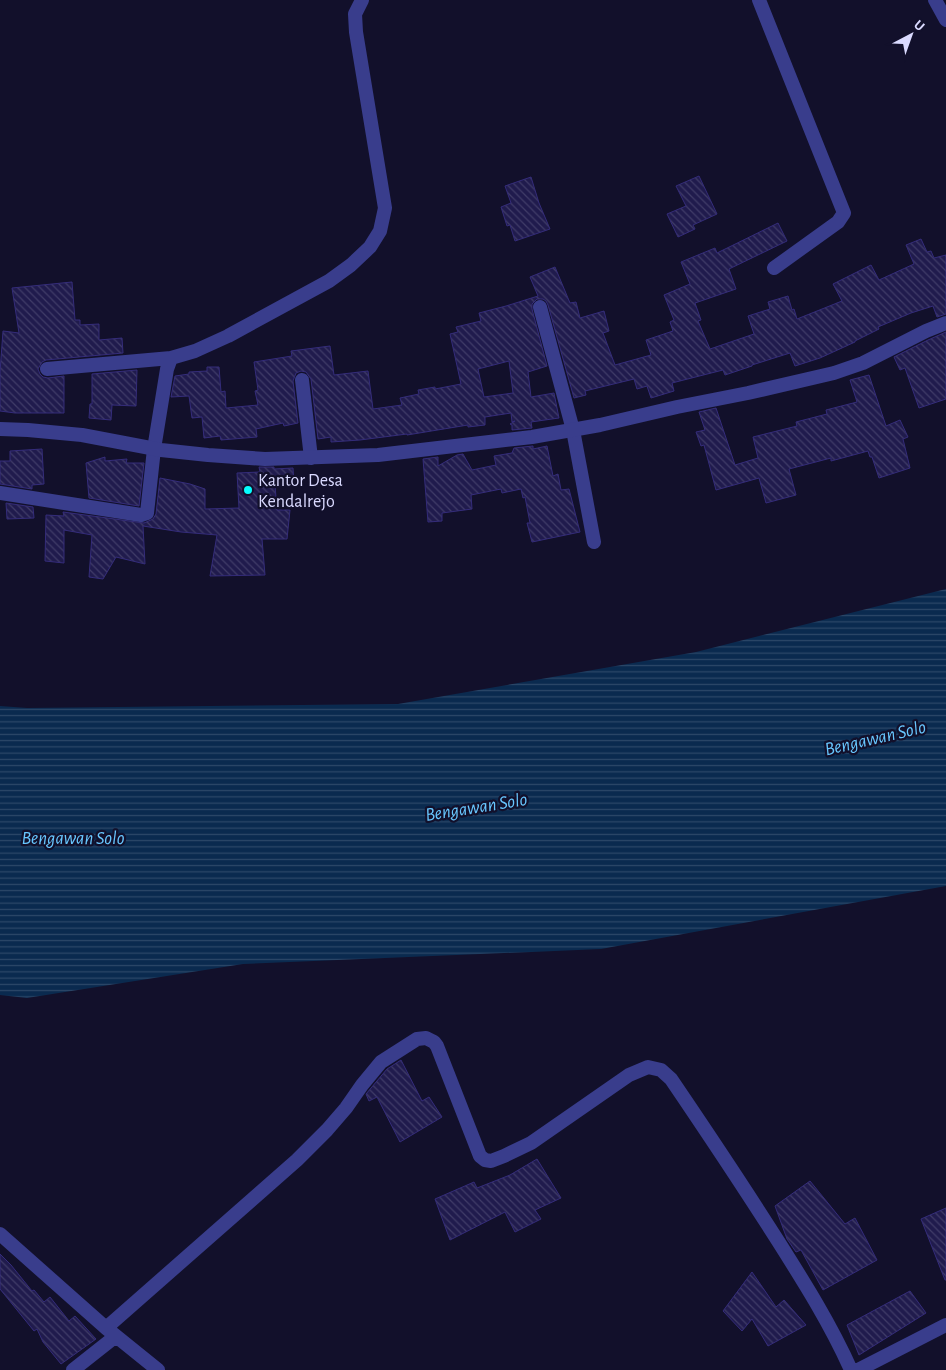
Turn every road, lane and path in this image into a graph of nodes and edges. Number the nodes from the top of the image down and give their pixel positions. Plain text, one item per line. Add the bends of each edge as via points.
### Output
1 (362, 0) edge
2 (759, 0) edge
3 (935, 0) edge
4 (946, 20) edge
5 (774, 268) dead end
6 (540, 307) dead end
7 (946, 323) edge
8 (171, 358) junction
9 (47, 370) dead end
10 (302, 380) dead end
11 (0, 429) edge
12 (573, 430) junction
13 (154, 449) junction
14 (311, 458) junction
15 (0, 493) edge
16 (594, 542) dead end
17 (0, 1234) edge
18 (946, 1325) edge
19 (111, 1332) junction
20 (72, 1370) edge
21 (158, 1370) edge
22 (851, 1370) edge
23 (858, 1370) edge

1 - 8 street via 355,14 356,32 385,208 380,231 370,247 351,266 330,281 228,336
2 - 5 street via 844,213 838,222
3 - 4 street
6 - 12 street
7 - 12 street via 863,363 834,373
8 - 9 street
8 - 13 street
10 - 14 street
11 - 13 street via 82,435
12 - 14 street via 378,455
12 - 16 street
13 - 14 street via 265,459
13 - 15 street via 147,513 141,515
17 - 19 street
18 - 23 street
19 - 20 street
19 - 21 street
19 - 22 street via 327,1130 381,1062 417,1039 426,1038 437,1046 480,1156 491,1161 531,1143 629,1074 648,1067 660,1070 670,1079 750,1197

